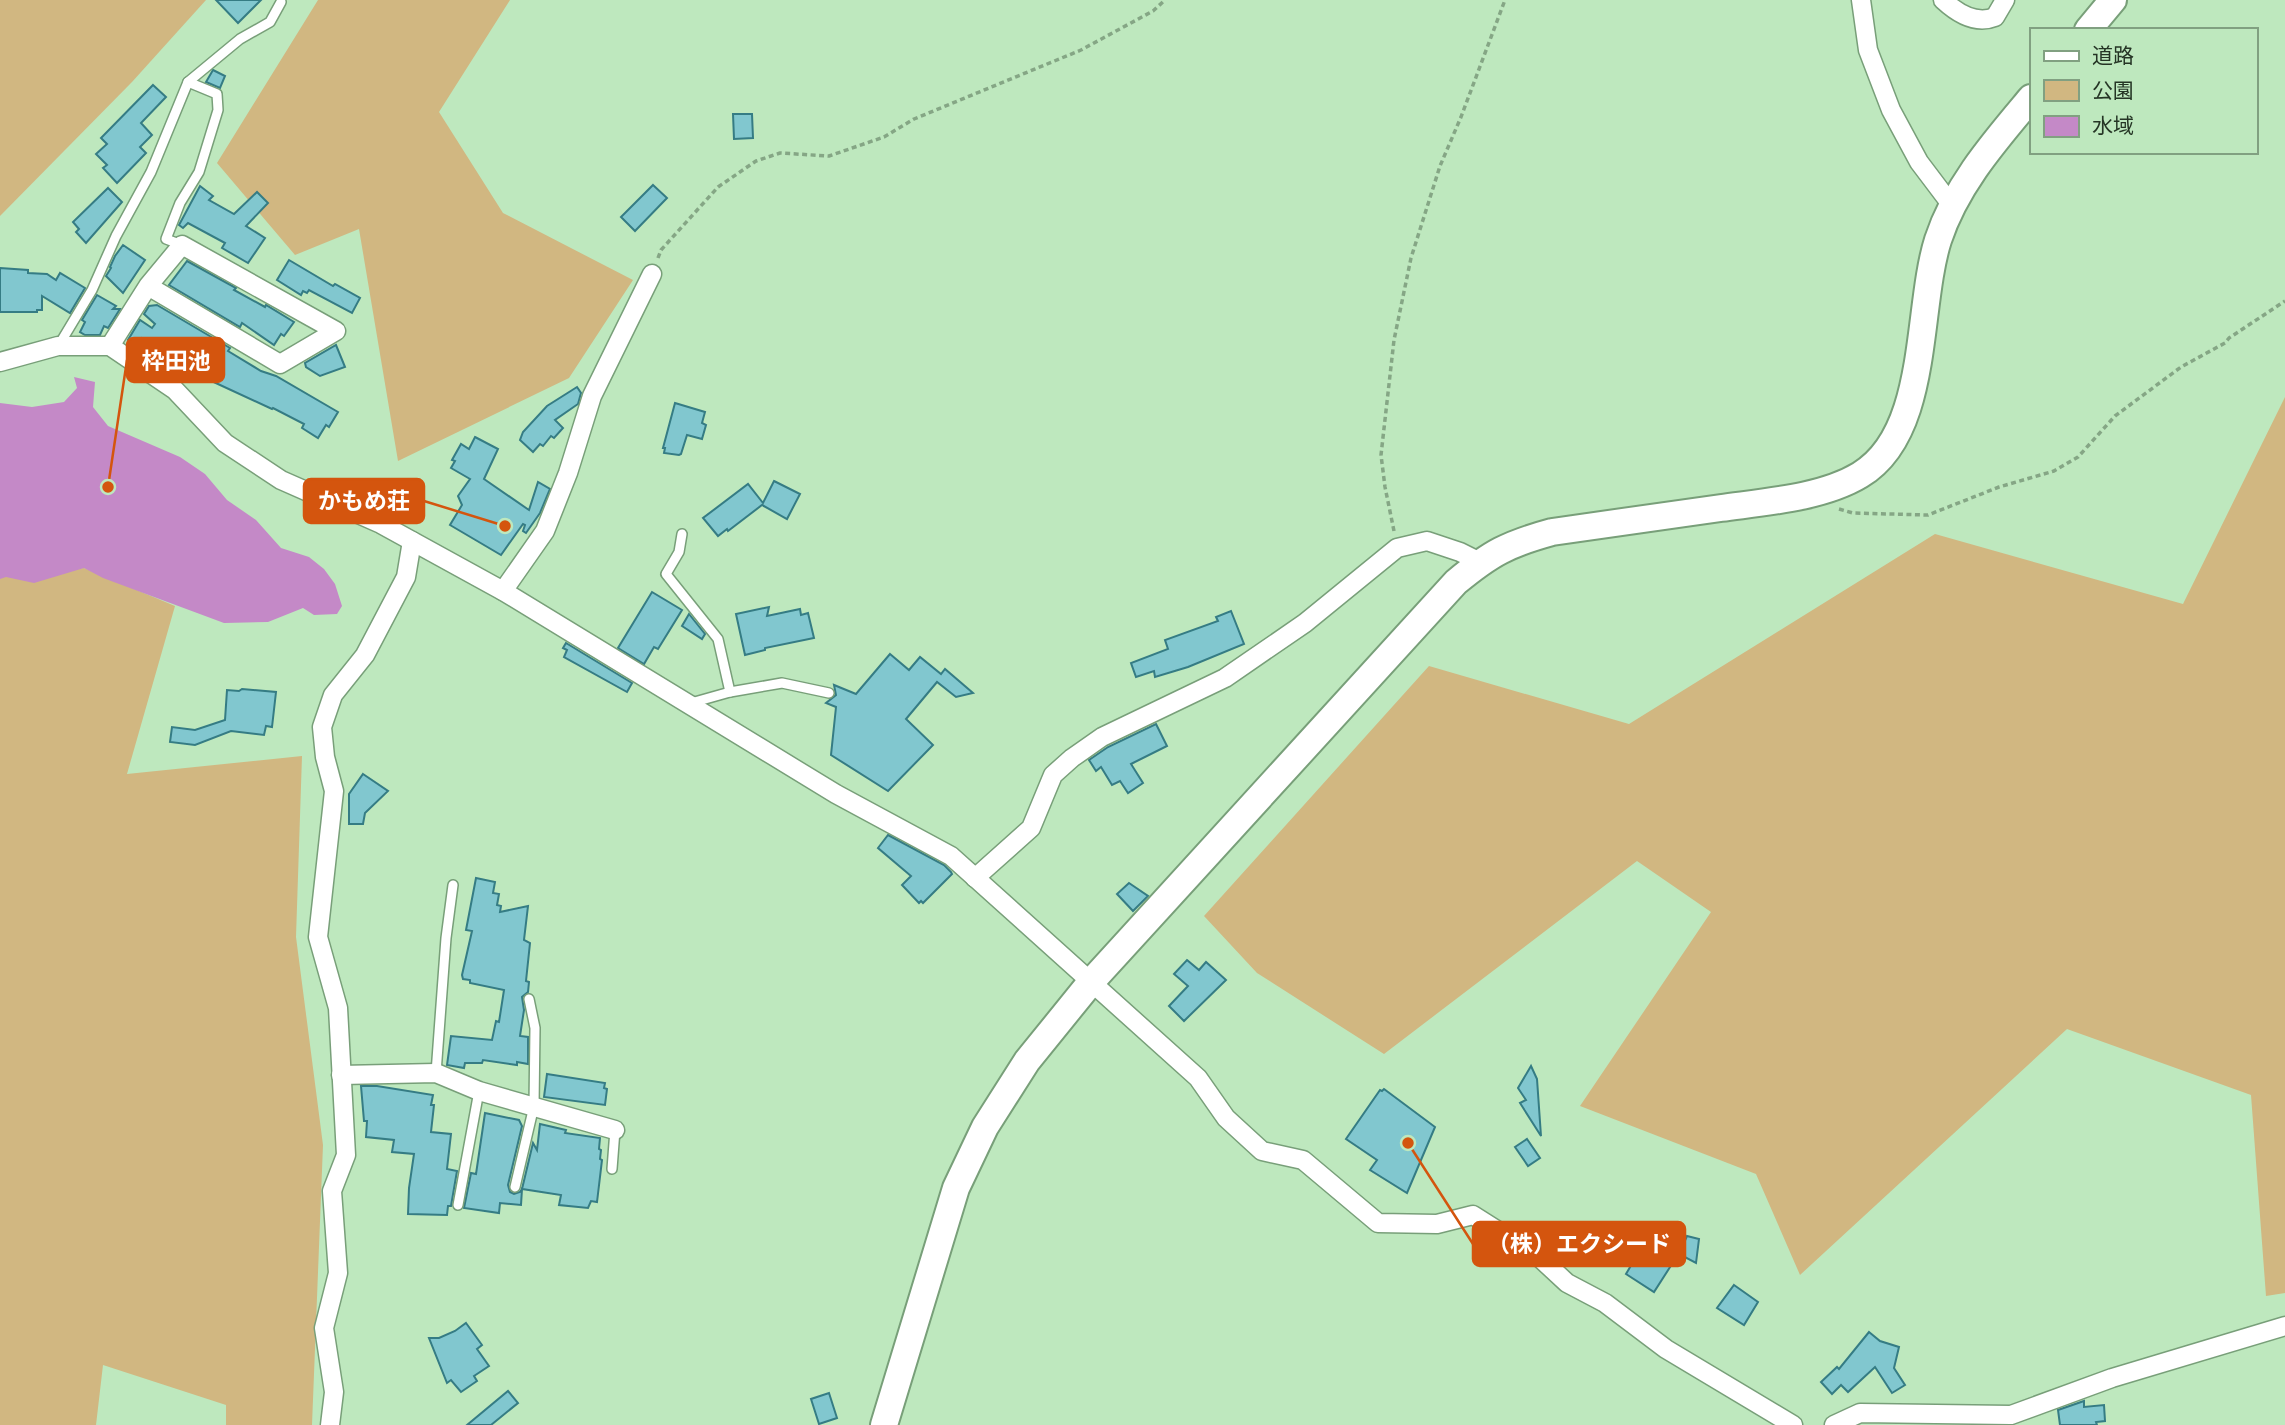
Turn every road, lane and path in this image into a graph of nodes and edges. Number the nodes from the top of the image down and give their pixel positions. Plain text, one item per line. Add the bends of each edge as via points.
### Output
1 (1165, 0) edge
2 (1505, 0) edge
3 (1861, 0) edge
4 (1943, 0) edge
5 (2005, 0) edge
6 (2113, 0) edge
7 (281, 2) dead end
8 (2090, 28) edge
9 (188, 82) junction
10 (2030, 99) edge
11 (1953, 207) junction
12 (182, 245) junction
13 (652, 274) joint
14 (148, 286) junction
15 (2285, 301) edge
16 (58, 346) junction
17 (110, 346) junction
18 (0, 362) edge
19 (1829, 506) dead end
20 (682, 534) dead end
21 (412, 541) junction
22 (1397, 548) junction
23 (1480, 562) junction
24 (502, 591) junction
25 (730, 692) junction
26 (829, 693) dead end
27 (689, 704) junction
28 (975, 878) junction
29 (453, 885) dead end
30 (1091, 982) junction
31 (529, 999) dead end
32 (436, 1073) junction
33 (341, 1075) junction
34 (479, 1091) junction
35 (534, 1106) junction
36 (615, 1130) joint
37 (612, 1169) dead end
38 (515, 1187) dead end
39 (458, 1205) dead end
40 (2285, 1326) edge
41 (330, 1425) edge
42 (884, 1425) edge
43 (1793, 1425) edge
44 (1834, 1425) edge

1 - 13 path via 1081,50 914,119 884,136 829,156 780,153 756,161 718,187 661,250
2 - 22 path via 1440,166 1411,258 1394,340 1381,455
3 - 11 street via 1868,50 1891,110 1919,162
4 - 5 street via 1968,18 1980,20 1995,16
6 - 8 street
7 - 9 lane via 270,22 240,39
9 - 12 lane via 217,94 218,110 199,172 166,239
9 - 16 lane via 151,172 92,290
10 - 11 street via 1970,174
11 - 23 street via 1938,240 1915,381 1905,415 1894,440 1860,475 1793,497 1552,532 1522,540
12 - 14 street
12 - 14 street via 336,331 280,364
13 - 24 street via 592,396 545,531
14 - 17 street
15 - 19 path via 2181,367 2115,416 2078,457 2054,471 1927,515 1853,513
16 - 17 street
16 - 18 street
17 - 21 street via 175,390 225,443 281,480
20 - 25 lane via 666,574 718,639
21 - 24 street
21 - 33 street via 406,577 365,655 333,695 322,727 334,791 318,937 338,1007
22 - 23 street via 1427,541
22 - 28 street via 1305,623 1225,678 1102,737 1072,758 1053,775 1031,828
23 - 30 street via 1456,582
24 - 27 street
25 - 26 lane via 782,683
25 - 27 lane
27 - 28 street via 836,794 951,856
28 - 30 street
29 - 32 lane
30 - 42 street via 1027,1061 985,1127 956,1188
30 - 43 street via 1198,1078 1226,1118 1262,1151 1303,1160 1378,1223 1437,1224 1473,1215 1666,1349
31 - 35 lane via 535,1028
32 - 33 street
32 - 34 street
33 - 41 street via 346,1155 332,1191 338,1273 324,1328 334,1392
34 - 35 street
34 - 39 lane
35 - 36 street
35 - 38 lane
36 - 37 lane
40 - 44 street via 2112,1378 2011,1415 1860,1413

